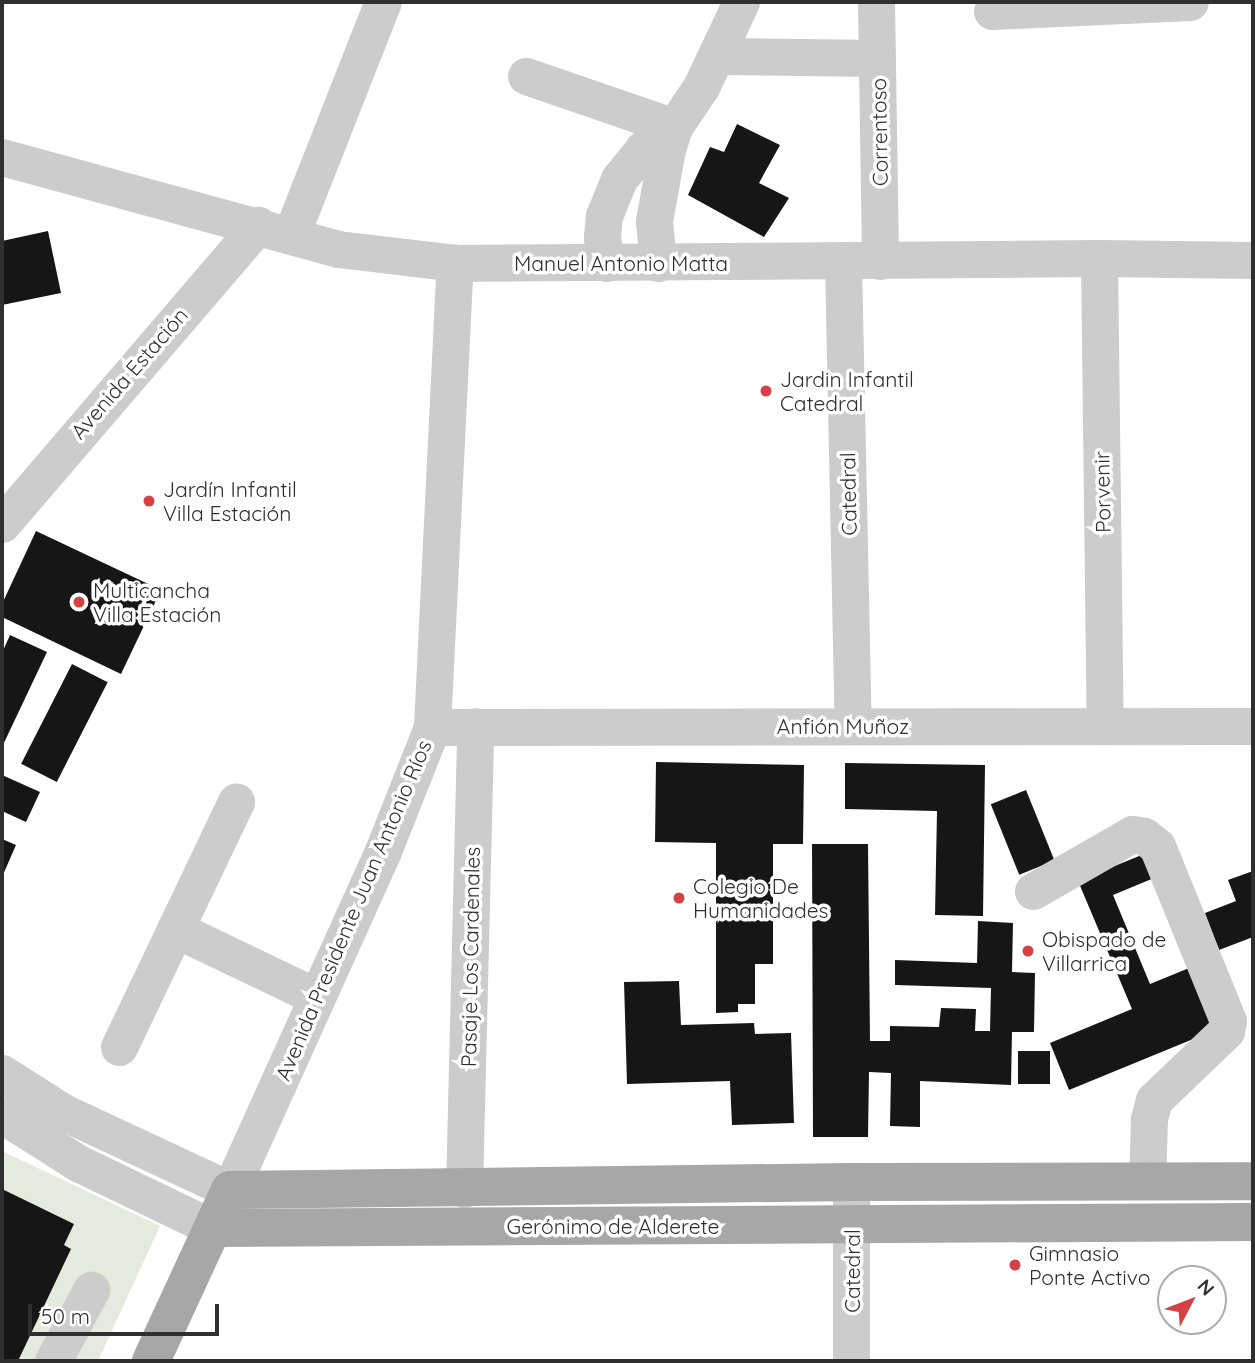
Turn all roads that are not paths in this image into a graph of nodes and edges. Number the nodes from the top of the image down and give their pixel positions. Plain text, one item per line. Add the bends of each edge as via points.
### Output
1 (383, 2) edge
2 (741, 2) edge
3 (876, 2) edge
4 (1190, 2) edge
5 (992, 11) dead end
6 (716, 56) junction
7 (877, 58) junction
8 (526, 76) dead end
9 (674, 127) junction
10 (2, 158) edge
11 (275, 230) junction
12 (1100, 258) junction
13 (1253, 260) edge
14 (880, 261) junction
15 (657, 262) junction
16 (843, 262) junction
17 (455, 263) junction
18 (606, 263) junction
19 (2, 524) edge
20 (475, 726) junction
21 (853, 726) junction
22 (1105, 726) junction
23 (1253, 726) edge
24 (432, 727) junction
25 (236, 802) dead end
26 (1033, 891) dead end
27 (175, 929) junction
28 (317, 998) junction
29 (119, 1047) dead end
30 (2, 1073) edge
31 (2, 1115) edge
32 (1147, 1181) junction
33 (1253, 1181) edge
34 (851, 1182) junction
35 (464, 1188) junction
36 (230, 1190) junction
37 (1253, 1222) edge
38 (852, 1225) junction
39 (214, 1228) junction
40 (91, 1290) dead end
41 (53, 1361) edge
42 (150, 1361) edge
43 (851, 1361) edge

1 - 11 street, Avenida Estación
2 - 6 street
3 - 7 street, Correntoso
4 - 5 street
6 - 7 street
6 - 9 street
7 - 14 street, Correntoso
8 - 9 street
9 - 15 street via 656,194
9 - 18 street via 643,149 619,178 604,216
10 - 11 street, Manuel Antonio Matta
11 - 17 street, Manuel Antonio Matta via 338,249
11 - 19 street, Avenida Estación
12 - 13 street, Manuel Antonio Matta
12 - 14 street, Manuel Antonio Matta
12 - 22 street, Porvenir
14 - 16 street, Manuel Antonio Matta
15 - 16 street, Manuel Antonio Matta
15 - 18 street, Manuel Antonio Matta
16 - 21 street, Catedral
17 - 18 street, Manuel Antonio Matta
17 - 24 street, Avenida Presidente Juan Antonio Ríos
20 - 21 street, Anfión Muñoz
20 - 24 street, Anfión Muñoz
20 - 35 street, Pasaje Los Cardenales
21 - 22 street, Anfión Muñoz
22 - 23 street, Anfión Muñoz
24 - 28 street, Avenida Presidente Juan Antonio Ríos
25 - 27 street
26 - 32 street via 1132,834 1144,836 1157,846 1228,1021 1226,1031 1154,1100
27 - 28 street
27 - 29 street
28 - 36 street, Avenida Presidente Juan Antonio Ríos
30 - 36 street, Gerónimo de Alderete via 63,1112
31 - 39 street, Gerónimo de Alderete via 78,1163
32 - 33 main road, Gerónimo de Alderete
32 - 34 main road, Gerónimo de Alderete
34 - 35 main road, Gerónimo de Alderete
34 - 38 street, Catedral
35 - 36 main road, Gerónimo de Alderete
36 - 39 main road, Avenida Presidente Juan Antonio Ríos
37 - 38 main road, Gerónimo de Alderete
38 - 39 main road, Gerónimo de Alderete
38 - 43 street, Catedral
39 - 42 main road, Avenida Presidente Juan Antonio Ríos
40 - 41 street

